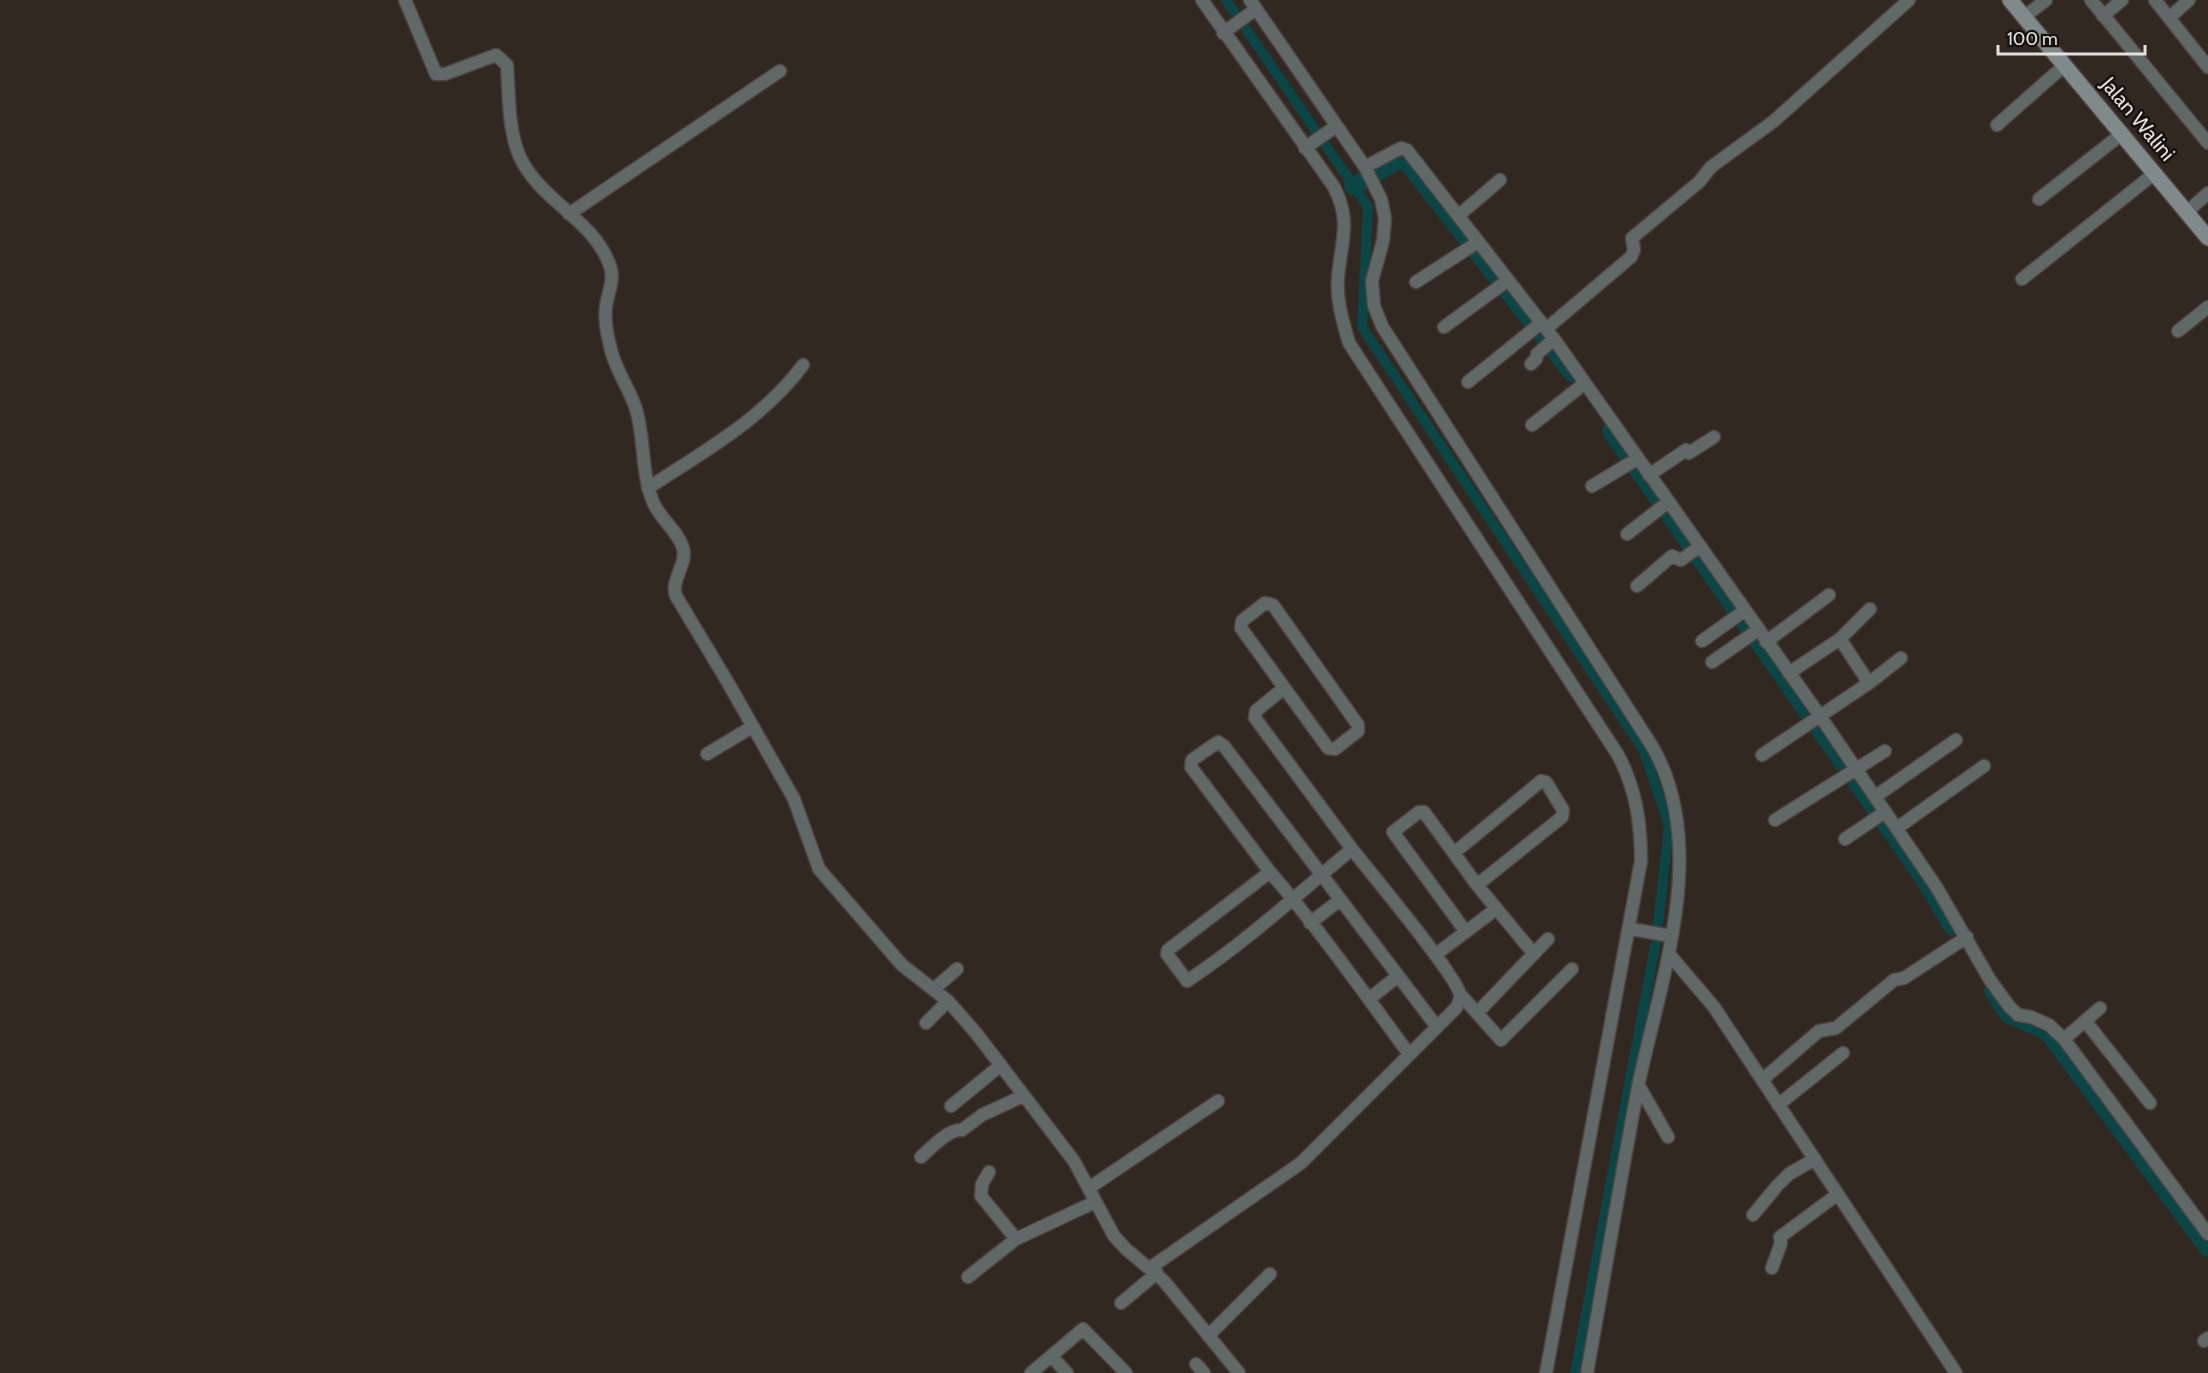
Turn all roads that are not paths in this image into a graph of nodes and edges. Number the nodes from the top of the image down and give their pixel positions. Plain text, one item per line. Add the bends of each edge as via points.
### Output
1 (405, 0) edge
2 (1202, 0) edge
3 (1909, 0) edge
4 (2010, 0) edge
5 (2046, 0) edge
6 (2091, 0) edge
7 (2122, 0) edge
8 (2155, 0) edge
9 (2189, 0) edge
10 (1253, 7) edge
11 (2103, 15) junction
12 (2024, 17) junction
13 (2169, 18) junction
14 (1225, 31) junction
15 (2065, 65) junction
16 (2208, 67) edge
17 (780, 71) dead end
18 (1997, 125) dead end
19 (1331, 129) junction
20 (2123, 133) junction
21 (2208, 143) edge
22 (1309, 146) junction
23 (1365, 167) junction
24 (2155, 173) junction
25 (1500, 180) dead end
26 (2208, 193) edge
27 (2039, 200) dead end
28 (2187, 212) junction
29 (569, 214) junction
30 (1458, 216) junction
31 (2208, 238) edge
32 (1474, 244) junction
33 (2022, 279) dead end
34 (1416, 282) dead end
35 (1504, 284) junction
36 (2208, 307) edge
37 (1444, 327) dead end
38 (1539, 327) junction
39 (2178, 331) dead end
40 (1550, 342) junction
41 (1531, 364) dead end
42 (803, 366) dead end
43 (1468, 382) dead end
44 (1582, 385) junction
45 (1532, 425) dead end
46 (1714, 437) dead end
47 (1634, 461) junction
48 (1648, 475) junction
49 (1592, 486) dead end
50 (648, 488) junction
51 (1665, 504) junction
52 (1627, 534) dead end
53 (1696, 549) junction
54 (1637, 586) dead end
55 (1829, 595) dead end
56 (1870, 609) dead end
57 (1741, 613) junction
58 (1755, 632) junction
59 (1840, 639) junction
60 (1702, 641) dead end
61 (1766, 642) junction
62 (1901, 658) dead end
63 (1712, 662) dead end
64 (1789, 673) junction
65 (1869, 683) junction
66 (1284, 688) junction
67 (1816, 719) junction
68 (752, 727) junction
69 (1956, 740) dead end
70 (1885, 751) dead end
71 (707, 754) dead end
72 (1762, 755) dead end
73 (1984, 766) dead end
74 (1851, 771) junction
75 (1876, 796) junction
76 (1882, 814) junction
77 (1775, 820) dead end
78 (1897, 828) junction
79 (1845, 839) dead end
80 (1352, 849) junction
81 (1454, 853) junction
82 (1270, 872) junction
83 (1321, 875) junction
84 (1477, 885) junction
85 (1292, 899) junction
86 (1340, 900) junction
87 (1496, 909) junction
88 (1310, 923) junction
89 (1635, 930) junction
90 (1466, 932) junction
91 (1669, 935) junction
92 (1965, 938) junction
93 (1548, 939) dead end
94 (1534, 954) junction
95 (1669, 954) junction
96 (1435, 955) junction
97 (957, 969) dead end
98 (1572, 969) dead end
99 (1398, 976) junction
100 (934, 989) junction
101 (1461, 994) junction
102 (1369, 999) junction
103 (948, 1000) junction
104 (2100, 1008) dead end
105 (1478, 1012) junction
106 (2086, 1022) junction
107 (926, 1023) dead end
108 (1437, 1026) junction
109 (2064, 1039) junction
110 (1843, 1053) dead end
111 (1409, 1054) junction
112 (1001, 1065) junction
113 (1762, 1080) junction
114 (1639, 1086) junction
115 (1023, 1096) junction
116 (1218, 1101) dead end
117 (2150, 1103) dead end
118 (1778, 1105) junction
119 (951, 1106) dead end
120 (1668, 1137) dead end
121 (921, 1157) dead end
122 (1815, 1159) junction
123 (989, 1172) dead end
124 (1089, 1188) junction
125 (1838, 1194) junction
126 (1095, 1202) junction
127 (1753, 1215) dead end
128 (2208, 1234) edge
129 (1016, 1239) junction
130 (1772, 1268) dead end
131 (1154, 1271) junction
132 (1270, 1274) dead end
133 (968, 1276) dead end
134 (1121, 1303) dead end
135 (1208, 1336) junction
136 (1051, 1356) junction
137 (1031, 1373) edge
138 (1067, 1373) edge
139 (1126, 1373) edge
140 (1239, 1373) edge
141 (1546, 1373) edge
142 (1587, 1373) edge
143 (1956, 1373) edge

1 - 29 street via 436,74 496,55 504,60 519,155 533,178
2 - 14 street
3 - 38 street via 1774,121 1711,167 1699,182 1641,229 1632,238 1631,257
4 - 12 street, Jalan Walini
5 - 12 street
6 - 11 street
7 - 11 street
8 - 13 street
9 - 13 street
10 - 14 street
10 - 19 street
11 - 21 street
12 - 15 street, Jalan Walini
13 - 16 street
14 - 22 street
15 - 18 street
15 - 20 street, Jalan Walini
17 - 29 street
19 - 22 street
19 - 23 street
20 - 24 street, Jalan Walini
20 - 27 street
22 - 89 street via 1343,205 1346,220 1338,280 1341,315 1349,343 1627,771 1641,825
23 - 30 street via 1405,148
23 - 91 street via 1382,199 1385,218 1372,281 1374,306 1382,326 1660,760 1672,793 1679,834 1677,898
24 - 28 street, Jalan Walini
24 - 33 street
25 - 30 street
26 - 28 street
28 - 31 street, Jalan Walini
29 - 50 street via 585,226 610,266 613,277 606,318 610,347 636,409
30 - 32 street
32 - 34 street
32 - 35 street
35 - 37 street
35 - 38 street
36 - 39 street
38 - 40 street
38 - 43 street
40 - 41 street
40 - 44 street
42 - 50 street via 774,400 743,425
44 - 45 street
44 - 47 street
46 - 48 street
47 - 48 street
47 - 49 street
48 - 51 street
50 - 68 street via 658,512 684,552 674,587 676,596
51 - 52 street
51 - 53 street
53 - 54 street via 1681,560 1672,556
53 - 57 street
55 - 61 street
56 - 59 street
57 - 58 street
57 - 60 street
58 - 61 street
58 - 63 street
59 - 64 street
59 - 65 street
61 - 64 street
62 - 65 street
64 - 67 street
65 - 67 street
66 - 66 street via 1240,624 1265,603 1274,605 1360,729 1331,750
66 - 80 street via 1256,711 1255,718
67 - 72 street
67 - 74 street
68 - 71 street
68 - 100 street via 794,799 819,868 902,965
69 - 75 street
70 - 74 street
73 - 78 street
74 - 75 street
74 - 77 street
75 - 76 street
76 - 78 street
76 - 79 street
78 - 92 street
80 - 83 street
80 - 96 street
81 - 84 street
81 - 84 street via 1541,781 1546,782 1564,812 1562,817
81 - 90 street via 1422,811 1393,832
82 - 83 street via 1191,767 1192,760 1218,742
82 - 85 street
82 - 85 street via 1168,950 1168,959 1190,980
83 - 85 street
83 - 86 street
84 - 87 street
85 - 88 street
86 - 88 street
86 - 99 street
87 - 90 street
87 - 94 street
88 - 102 street
89 - 91 street
89 - 141 street
90 - 96 street
91 - 95 street
92 - 109 street via 2013,1012 2039,1020
92 - 113 street via 1904,978 1889,983 1836,1028 1822,1029
93 - 94 street
94 - 105 street
95 - 113 street via 1714,1007
95 - 114 street
96 - 101 street
97 - 100 street
98 - 105 street via 1505,1038 1497,1038
99 - 102 street
99 - 108 street
100 - 103 street
101 - 105 street
101 - 108 street via 1456,1008
102 - 111 street
103 - 107 street
103 - 112 street
104 - 106 street
106 - 109 street
106 - 117 street
108 - 111 street
109 - 128 street
110 - 118 street
111 - 131 street via 1301,1163
112 - 115 street
112 - 119 street
113 - 118 street
114 - 120 street
114 - 142 street
115 - 121 street via 982,1115
115 - 124 street via 1074,1161
116 - 124 street
118 - 122 street
122 - 125 street
122 - 127 street via 1789,1174
123 - 129 street via 981,1196
124 - 126 street
125 - 130 street via 1780,1237
125 - 143 street
126 - 129 street
126 - 131 street via 1114,1236
129 - 133 street
131 - 134 street
131 - 135 street
132 - 135 street
135 - 140 street
136 - 137 street
136 - 138 street
136 - 139 street via 1083,1329

